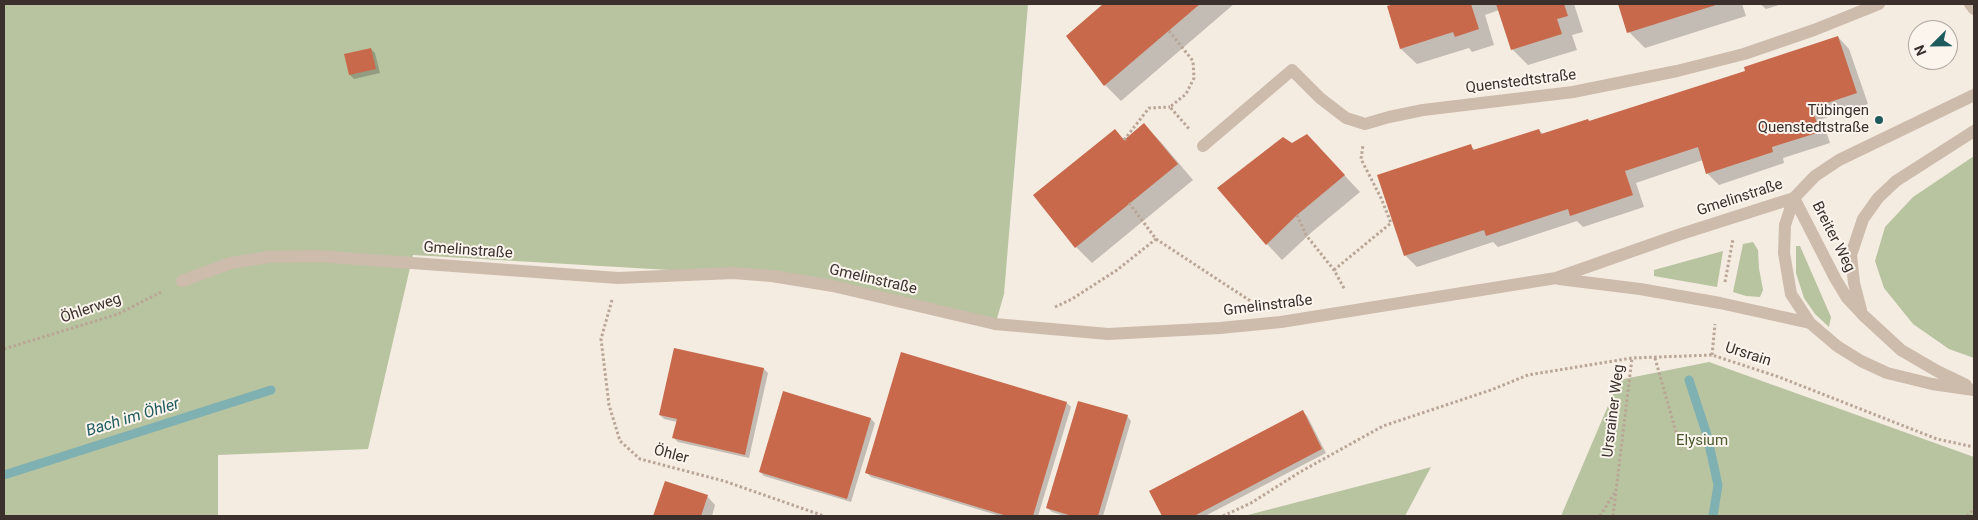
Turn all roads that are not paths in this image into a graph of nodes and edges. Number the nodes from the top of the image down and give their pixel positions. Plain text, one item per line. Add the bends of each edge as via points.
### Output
1 (1879, 4) edge
2 (1970, 4) edge
3 (1974, 9) edge
4 (1974, 94) edge
5 (1974, 131) edge
6 (1203, 146) road end
7 (1794, 198) junction
8 (1556, 278) junction
9 (182, 281) road end
10 (1863, 315) junction
11 (1810, 323) junction
12 (1974, 390) edge

1 - 6 street, Quenstedtstraße via 1744,54 1677,71 1573,92 1423,110 1365,124 1346,118 1292,70
2 - 3 street
4 - 7 street, Gmelinstraße via 1840,160 1815,176
5 - 10 street via 1896,180 1863,219 1851,255 1854,283
7 - 8 street, Gmelinstraße
7 - 10 street, Breiter Weg via 1835,278
7 - 11 street, Breiter Weg via 1785,225 1784,253 1791,294
8 - 9 street, Gmelinstraße via 1282,322 1108,334 995,324 833,286 733,273 618,278 316,256 269,257 230,263
8 - 11 street, Gmelinstraße via 1640,288
10 - 12 street, Breiter Weg via 1900,350
11 - 12 street, Breiter Weg via 1837,346 1887,373

